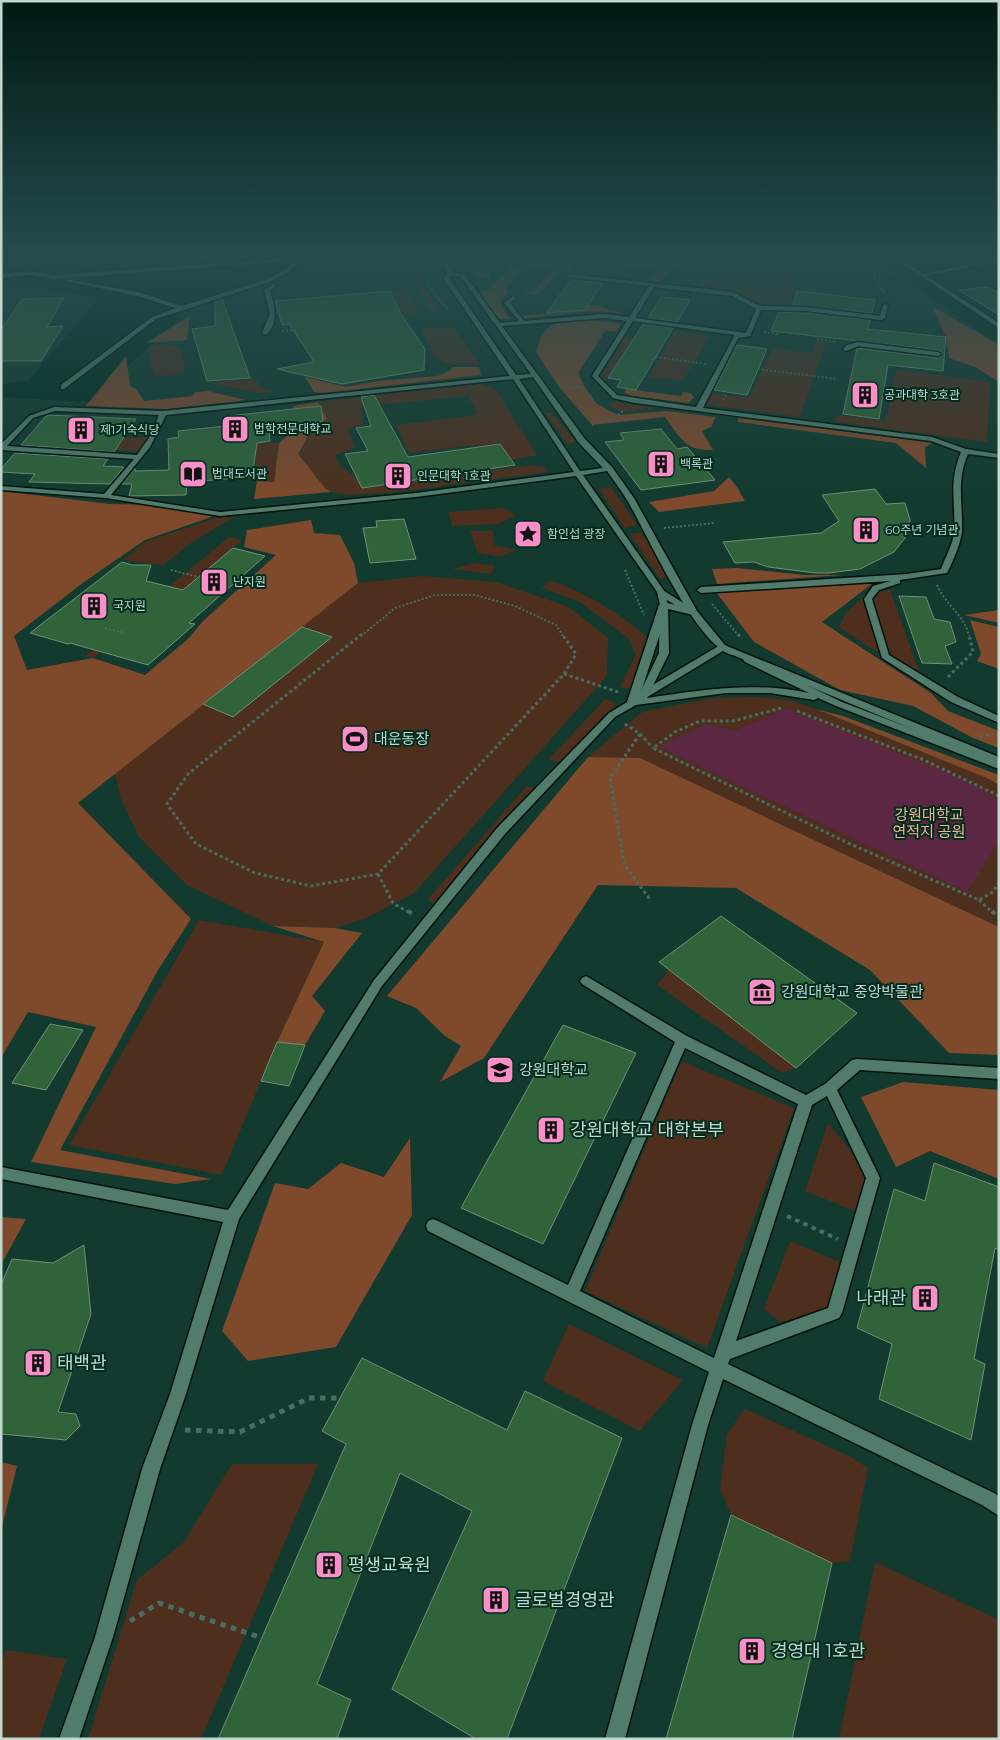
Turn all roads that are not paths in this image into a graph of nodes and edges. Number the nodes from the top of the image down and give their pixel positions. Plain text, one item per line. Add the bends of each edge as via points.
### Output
1 (126, 339) edge
2 (489, 339) edge
3 (509, 339) edge
4 (617, 339) edge
5 (735, 339) edge
6 (846, 349) dead end
7 (938, 354) dead end
8 (535, 375) junction
9 (514, 377) junction
10 (64, 387) dead end
11 (698, 410) junction
12 (163, 413) junction
13 (1, 448) edge
14 (965, 450) junction
15 (999, 456) edge
16 (139, 457) junction
17 (609, 469) junction
18 (579, 474) junction
19 (1, 488) edge
20 (106, 496) junction
21 (906, 577) junction
22 (700, 590) road end
23 (661, 592) junction
24 (664, 605) junction
25 (693, 612) junction
26 (722, 647) junction
27 (643, 696) junction
28 (632, 702) junction
29 (839, 704) junction
30 (999, 720) edge
31 (999, 761) edge
32 (999, 766) edge
33 (586, 982) dead end
34 (682, 1040) junction
35 (999, 1074) edge
36 (830, 1088) junction
37 (806, 1101) junction
38 (1, 1173) edge
39 (232, 1217) junction
40 (433, 1226) dead end
41 (571, 1295) junction
42 (720, 1361) junction
43 (999, 1508) edge
44 (69, 1739) edge
45 (615, 1739) edge

1 - 10 street
2 - 9 lane
3 - 8 lane
4 - 11 lane via 595,376 614,397
5 - 11 lane
6 - 7 lane via 858,344
8 - 9 lane
8 - 17 lane via 582,441
9 - 12 lane
9 - 18 lane
11 - 14 lane via 932,439
12 - 13 lane via 54,409 31,417
12 - 16 lane via 158,430
13 - 16 lane
14 - 15 lane
14 - 21 lane via 958,468 958,534 944,571
16 - 20 lane
17 - 18 lane
17 - 25 lane via 649,530
18 - 20 lane via 406,496 220,514
18 - 23 lane
19 - 20 lane
21 - 22 lane
21 - 30 lane via 876,588 868,599 885,656 935,689 976,712
23 - 24 lane
23 - 25 lane
24 - 25 street
24 - 27 lane via 664,654
24 - 28 street
25 - 26 lane
26 - 27 lane
26 - 28 street
26 - 29 lane
26 - 31 street
27 - 28 lane
28 - 29 lane via 749,689 806,695
28 - 39 lane via 612,715 501,831 378,983
29 - 32 lane
33 - 34 lane
34 - 37 lane
34 - 41 lane
35 - 36 lane via 856,1064
36 - 37 lane
36 - 42 lane via 873,1178 834,1313
37 - 42 lane
38 - 39 lane
39 - 44 lane via 167,1429 151,1469 104,1637
40 - 41 lane
41 - 42 lane
42 - 43 lane via 988,1499
42 - 45 lane

